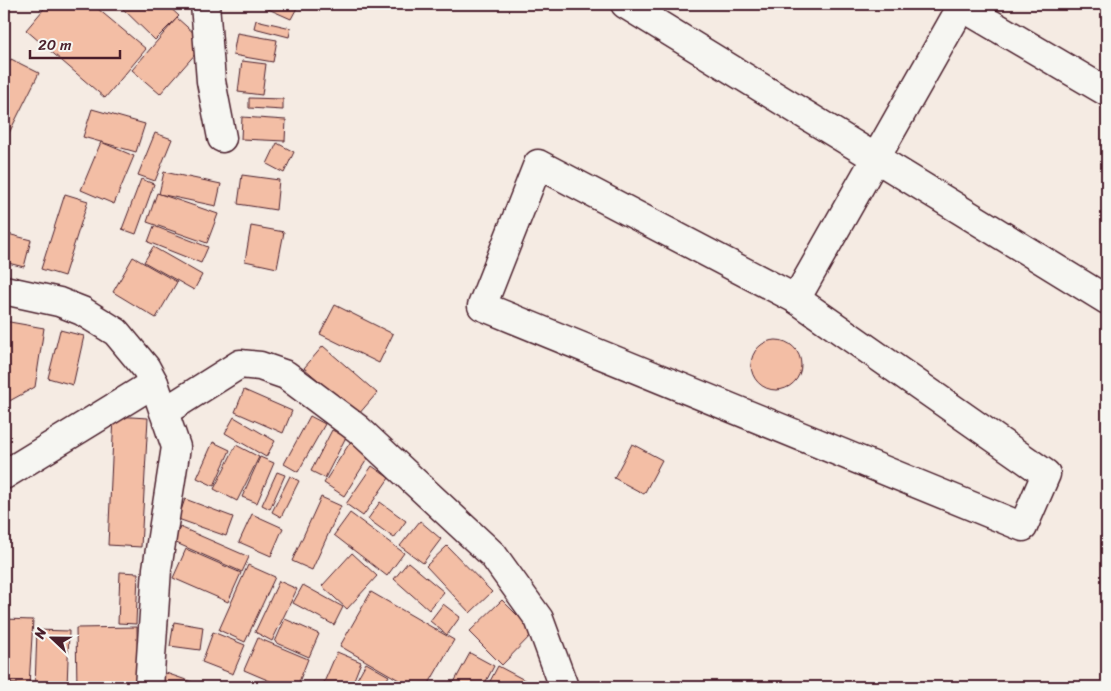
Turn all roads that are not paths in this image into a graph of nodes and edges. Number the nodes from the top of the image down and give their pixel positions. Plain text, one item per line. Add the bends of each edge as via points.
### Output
1 (206, 4) edge
2 (625, 4) edge
3 (960, 5) edge
4 (1107, 92) edge
5 (222, 138) dead end
6 (875, 157) junction
7 (4, 290) edge
8 (796, 299) junction
9 (1107, 300) edge
10 (150, 376) junction
11 (164, 412) junction
12 (4, 475) edge
13 (149, 687) edge
14 (564, 687) edge

1 - 5 street via 211,81
2 - 6 street
3 - 4 street
3 - 6 street
6 - 8 street
6 - 9 street
7 - 10 street via 82,311 116,332
8 - 8 street via 538,164 482,306 1023,527 1046,474
10 - 11 street
10 - 12 street
11 - 13 street via 176,447 157,569
11 - 14 street via 240,364 260,366 286,375 358,429 493,555 539,619

